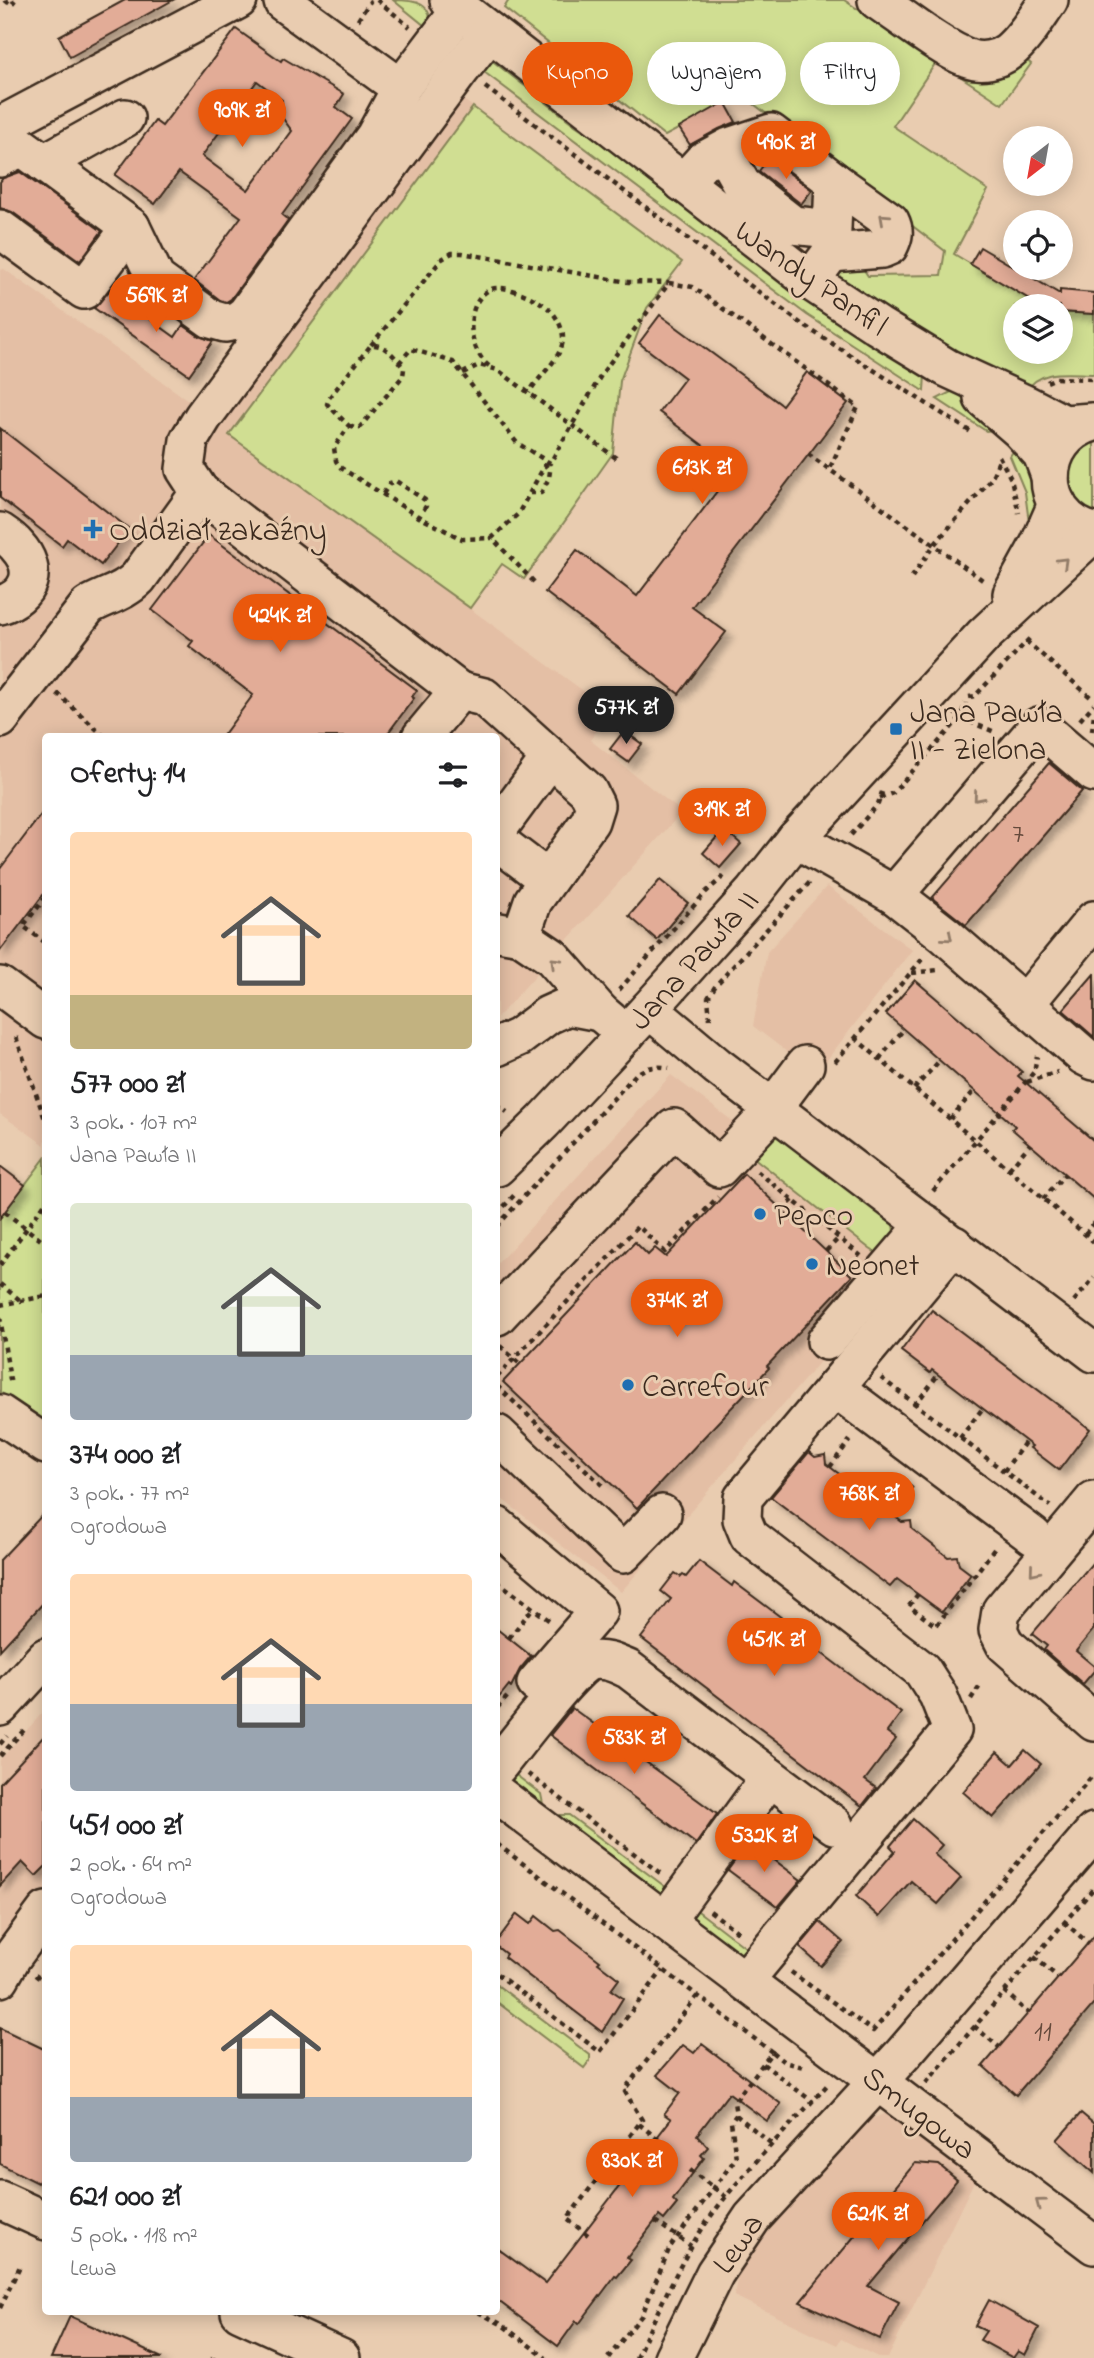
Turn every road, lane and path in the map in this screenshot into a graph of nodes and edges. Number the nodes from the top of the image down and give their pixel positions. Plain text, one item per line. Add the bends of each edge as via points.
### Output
1 (5, 0) edge
2 (15, 0) edge
3 (238, 0) edge
4 (377, 0) edge
5 (877, 0) edge
6 (283, 2) dead end
7 (455, 4) edge
8 (1043, 8) edge
9 (490, 32) junction
10 (433, 46) junction
11 (461, 69) junction
12 (401, 88) junction
13 (125, 118) dead end
14 (14, 143) edge
15 (726, 149) junction
16 (834, 181) junction
17 (683, 183) junction
18 (131, 227) junction
19 (0, 229) edge
20 (826, 247) junction
21 (669, 283) junction
22 (371, 345) junction
23 (399, 363) junction
24 (489, 366) junction
25 (947, 368) junction
26 (463, 373) junction
27 (529, 393) junction
28 (1093, 422) edge
29 (349, 426) junction
30 (571, 426) junction
31 (981, 438) dead end
32 (1005, 446) junction
33 (808, 454) dead end
34 (620, 461) dead end
35 (547, 464) junction
36 (829, 470) junction
37 (1053, 490) junction
38 (201, 492) junction
39 (530, 493) junction
40 (383, 494) junction
41 (419, 517) junction
42 (1019, 524) dead end
43 (1094, 531) edge
44 (0, 532) edge
45 (1094, 537) edge
46 (492, 538) junction
47 (934, 545) junction
48 (912, 577) dead end
49 (534, 582) dead end
50 (988, 584) dead end
51 (0, 604) edge
52 (1008, 629) junction
53 (36, 674) junction
54 (459, 691) junction
55 (959, 699) dead end
56 (1094, 700) edge
57 (1094, 713) edge
58 (949, 715) dead end
59 (0, 719) edge
60 (101, 733) edge
61 (425, 733) edge
62 (1093, 734) edge
63 (550, 758) junction
64 (1094, 773) edge
65 (883, 787) dead end
66 (500, 826) edge
67 (796, 839) junction
68 (500, 843) edge
69 (831, 859) junction
70 (547, 879) junction
71 (894, 895) junction
72 (42, 902) edge
73 (1094, 919) edge
74 (509, 934) edge
75 (42, 940) edge
76 (931, 949) dead end
77 (1025, 1004) junction
78 (27, 1007) edge
79 (625, 1018) junction
80 (713, 1027) dead end
81 (904, 1029) dead end
82 (855, 1038) junction
83 (500, 1046) edge
84 (1038, 1051) dead end
85 (879, 1059) junction
86 (940, 1060) dead end
87 (1094, 1061) edge
88 (818, 1066) joint
89 (674, 1069) dead end
90 (914, 1089) junction
91 (975, 1090) dead end
92 (42, 1098) edge
93 (500, 1107) edge
94 (773, 1108) junction
95 (506, 1112) dead end
96 (950, 1119) junction
97 (976, 1141) junction
98 (1030, 1144) dead end
99 (500, 1164) edge
100 (749, 1165) dead end
101 (1009, 1169) junction
102 (1065, 1174) dead end
103 (721, 1194) dead end
104 (1043, 1199) junction
105 (793, 1200) junction
106 (42, 1207) edge
107 (782, 1210) dead end
108 (5, 1212) dead end
109 (937, 1221) junction
110 (500, 1223) edge
111 (1094, 1223) edge
112 (26, 1228) junction
113 (1085, 1234) junction
114 (839, 1238) junction
115 (42, 1241) edge
116 (1094, 1242) edge
117 (826, 1251) dead end
118 (0, 1265) edge
119 (884, 1274) junction
120 (1094, 1278) edge
121 (0, 1284) edge
122 (42, 1297) edge
123 (21, 1301) junction
124 (0, 1305) edge
125 (1066, 1310) dead end
126 (500, 1313) edge
127 (0, 1317) edge
128 (826, 1341) dead end
129 (500, 1346) edge
130 (1094, 1353) edge
131 (513, 1359) junction
132 (520, 1364) dead end
133 (871, 1371) dead end
134 (500, 1374) edge
135 (938, 1375) dead end
136 (835, 1388) junction
137 (500, 1389) edge
138 (6, 1404) edge
139 (915, 1405) junction
140 (982, 1408) dead end
141 (500, 1437) edge
142 (960, 1438) junction
143 (850, 1440) dead end
144 (42, 1441) edge
145 (1026, 1441) dead end
146 (830, 1467) dead end
147 (1004, 1471) junction
148 (602, 1485) dead end
149 (912, 1486) dead end
150 (1094, 1500) edge
151 (890, 1513) dead end
152 (662, 1514) dead end
153 (1044, 1523) joint
154 (500, 1529) edge
155 (995, 1549) dead end
156 (918, 1594) dead end
157 (533, 1608) dead end
158 (509, 1639) dead end
159 (42, 1661) edge
160 (0, 1707) edge
161 (1094, 1722) edge
162 (500, 1725) edge
163 (500, 1763) edge
164 (770, 1777) junction
165 (500, 1796) edge
166 (834, 1825) dead end
167 (1094, 1832) edge
168 (500, 1846) edge
169 (1094, 1888) edge
170 (42, 1916) edge
171 (666, 1920) junction
172 (1064, 1922) junction
173 (1088, 1943) dead end
174 (1034, 1957) junction
175 (663, 1970) junction
176 (500, 1976) edge
177 (1059, 1978) dead end
178 (0, 1979) edge
179 (745, 1980) junction
180 (1004, 1991) junction
181 (698, 1994) junction
182 (1028, 2012) dead end
183 (974, 2026) junction
184 (999, 2047) dead end
185 (763, 2064) junction
186 (878, 2080) junction
187 (921, 2090) dead end
188 (736, 2115) junction
189 (839, 2123) junction
190 (639, 2124) junction
191 (659, 2140) dead end
192 (773, 2145) dead end
193 (605, 2169) junction
194 (690, 2170) dead end
195 (625, 2185) dead end
196 (714, 2188) junction
197 (726, 2197) dead end
198 (0, 2200) edge
199 (42, 2219) edge
200 (655, 2221) dead end
201 (588, 2235) dead end
202 (677, 2238) junction
203 (1094, 2245) edge
204 (691, 2246) dead end
205 (20, 2266) dead end
206 (0, 2308) edge
207 (247, 2315) edge
208 (484, 2315) edge
209 (642, 2315) junction
210 (653, 2321) dead end
211 (341, 2358) edge
212 (546, 2358) edge
213 (608, 2358) edge
214 (673, 2358) edge

1 - 2 path via 11,5
3 - 14 street
4 - 10 path
5 - 8 street via 952,50 982,61 1007,53
6 - 12 street
7 - 9 street, Wandy Panfil
7 - 10 street
9 - 11 street
9 - 17 street, Wandy Panfil
10 - 12 street
11 - 31 path via 803,325
11 - 38 street via 203,417 189,440 186,469
12 - 18 street via 375,136 237,321 211,319 156,279
13 - 14 street
14 - 18 street
15 - 16 street via 771,133
15 - 17 street via 703,161
15 - 20 street via 742,185
16 - 20 street
20 -> 16 street via 882,250 894,236 890,221
17 - 20 street, Wandy Panfil
18 - 19 street via 84,290
20 - 25 street, Wandy Panfil
21 - 22 path via 628,282 452,253 442,259
21 - 30 path via 603,372
21 - 36 path via 693,287 858,407
22 - 23 path via 382,346
22 - 29 path via 327,404
23 - 26 path via 411,349 453,362
23 - 29 path via 403,376 360,427
24 - 26 path via 479,365
24 - 27 path
24 - 27 path via 475,350 471,328 479,300 489,290 500,288 542,303 558,319 563,337 557,354
25 - 28 street, Wandy Panfil via 1064,424
25 - 32 street, Wandy Panfil
26 - 35 path via 517,443
27 - 30 path
28 - 37 street, Jana Pawła II via 1078,427 1057,448 1051,461
29 - 40 path via 334,448 336,461
30 - 34 path
30 - 35 path
32 - 37 street, Wandy Panfil via 1042,454
32 - 42 path
32 - 47 path via 991,479
33 - 36 path
35 - 39 path
35 - 39 path via 549,478 541,493
36 - 47 path
37 - 43 street via 1065,516
37 - 52 street, Jana Pawła II via 1040,545
38 - 53 street via 138,578 127,589 88,606
38 - 54 street
39 - 46 path via 518,514
40 - 41 path
40 - 41 path via 396,481 425,500
41 - 46 path via 462,539
44 - 51 street via 29,562 30,579 14,601
52 -> 45 street, Jana Pawła II via 1085,541
46 - 49 path
47 - 48 path
47 - 50 path
52 - 56 path
52 - 67 street, Jana Pawła II
53 - 59 street
53 - 60 path
54 - 61 street
54 - 63 street via 484,698
55 - 58 path
57 - 62 path
63 - 66 street
63 - 70 street via 588,791 595,805 590,821
64 -> 71 street via 1039,726
65 - 69 path via 878,804
67 - 69 street
67 - 79 street, Jana Pawła II via 754,892
68 - 70 street
69 - 71 street
69 - 80 path via 716,985 708,999
70 - 74 street
71 -> 77 street
72 - 75 path via 23,926
73 - 77 street
79 -> 74 street via 552,957
76 - 82 path
77 - 87 street
78 - 92 path
79 - 83 street via 568,1006
79 - 94 street via 705,1057
79 - 99 street, Jana Pawła II via 543,1122
81 - 85 path
82 - 85 path
82 - 88 path
84 - 97 path via 1034,1072
85 - 90 path
86 - 90 path
88 - 94 street
89 - 110 path via 659,1066 636,1074
90 - 96 path
91 - 96 path
93 - 95 path
94 - 109 street
94 - 126 street via 719,1168 674,1128
96 - 97 path
97 - 101 path
97 - 109 path
98 - 101 path
100 - 105 path
101 - 104 path
102 - 104 path
103 - 131 path via 664,1253 638,1226
104 - 113 path
105 - 107 path
105 - 114 path
106 - 112 path
108 - 112 path
109 - 119 street
109 - 130 street
109 - 136 street
111 - 113 path
112 - 115 path
112 - 118 path
113 - 116 path
114 - 117 path
114 - 119 path
119 - 128 street
120 - 125 path
121 - 123 path
122 - 123 path
123 - 124 path
127 - 138 path
129 - 131 path
131 - 132 path
131 - 134 path
133 - 139 path
135 - 139 path
136 - 153 street
136 - 179 street via 743,1498 741,1519 749,1536 922,1670 938,1695 951,1730
137 - 148 path
138 - 144 street
139 - 142 path
140 - 142 path
141 - 152 street via 623,1554
142 - 147 path
143 - 146 path
145 - 147 path
147 - 153 path
149 - 151 path
150 -> 161 street via 1001,1611 998,1630 1005,1644
154 - 162 street via 598,1611
155 - 156 path via 936,1626 909,1606
157 - 158 path
159 - 160 street
163 - 164 street via 571,1678 589,1662 609,1660 628,1669
164 - 166 street
164 - 171 street
165 - 171 street, Smugowa
167 - 186 street, Lewa
168 - 175 path
169 - 172 path
170 - 178 street
171 - 179 street, Smugowa
172 - 173 path
172 - 174 path
174 - 177 path
174 - 180 path
175 - 176 path via 600,2052
175 - 181 path
179 - 186 street, Smugowa
180 - 182 path
180 - 183 path
181 - 185 path via 772,2052
181 - 190 path via 624,2090 642,2120
183 - 184 path
183 - 187 path
185 - 188 path via 734,2102
185 - 189 path
186 - 189 street, Lewa
203 -> 186 street, Smugowa
188 - 192 path
188 - 196 path via 731,2122 736,2158
189 - 214 street, Lewa via 769,2196 734,2242
190 - 191 path
190 - 193 path
193 - 195 path
193 - 201 path via 566,2220
194 - 196 path
196 - 197 path
196 - 202 path
198 - 199 street
200 - 202 path
202 - 204 path
202 - 209 path
205 - 206 path
207 - 211 street
208 - 212 path
209 - 210 path
209 - 213 path

